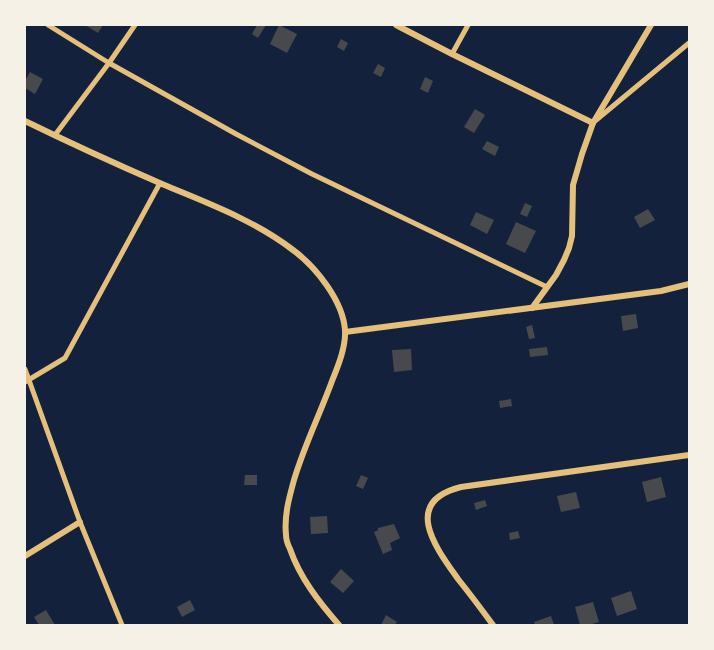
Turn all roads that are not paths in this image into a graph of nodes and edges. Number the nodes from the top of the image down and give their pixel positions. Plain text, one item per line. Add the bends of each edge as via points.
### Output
1 (48, 25) edge
2 (135, 25) edge
3 (396, 25) edge
4 (468, 25) edge
5 (651, 25) edge
6 (689, 43) edge
7 (452, 54) junction
8 (109, 63) junction
9 (25, 121) edge
10 (593, 123) junction
11 (55, 135) junction
12 (160, 183) junction
13 (689, 284) edge
14 (547, 287) junction
15 (532, 308) junction
16 (345, 332) junction
17 (25, 369) edge
18 (28, 381) edge
19 (689, 455) edge
20 (80, 522) junction
21 (25, 556) edge
22 (122, 625) edge
23 (338, 625) edge
24 (493, 625) edge

1 - 8 street
2 - 8 street
3 - 7 street
4 - 7 street
5 - 10 street
6 - 10 street
7 - 10 street
8 - 11 street
8 - 14 street via 312,174
9 - 11 street
10 - 14 street via 573,186 569,248
11 - 12 street
12 - 16 street via 250,223 294,250 327,286 337,303
12 - 18 street via 65,358
13 - 15 street via 661,291
14 - 15 street
15 - 16 street
16 - 23 street via 337,368 299,464 285,518 286,538 294,561 308,586
17 - 18 street
18 - 20 street
19 - 24 street via 461,487 442,494 429,510 427,518 431,538
20 - 21 street
20 - 22 street

